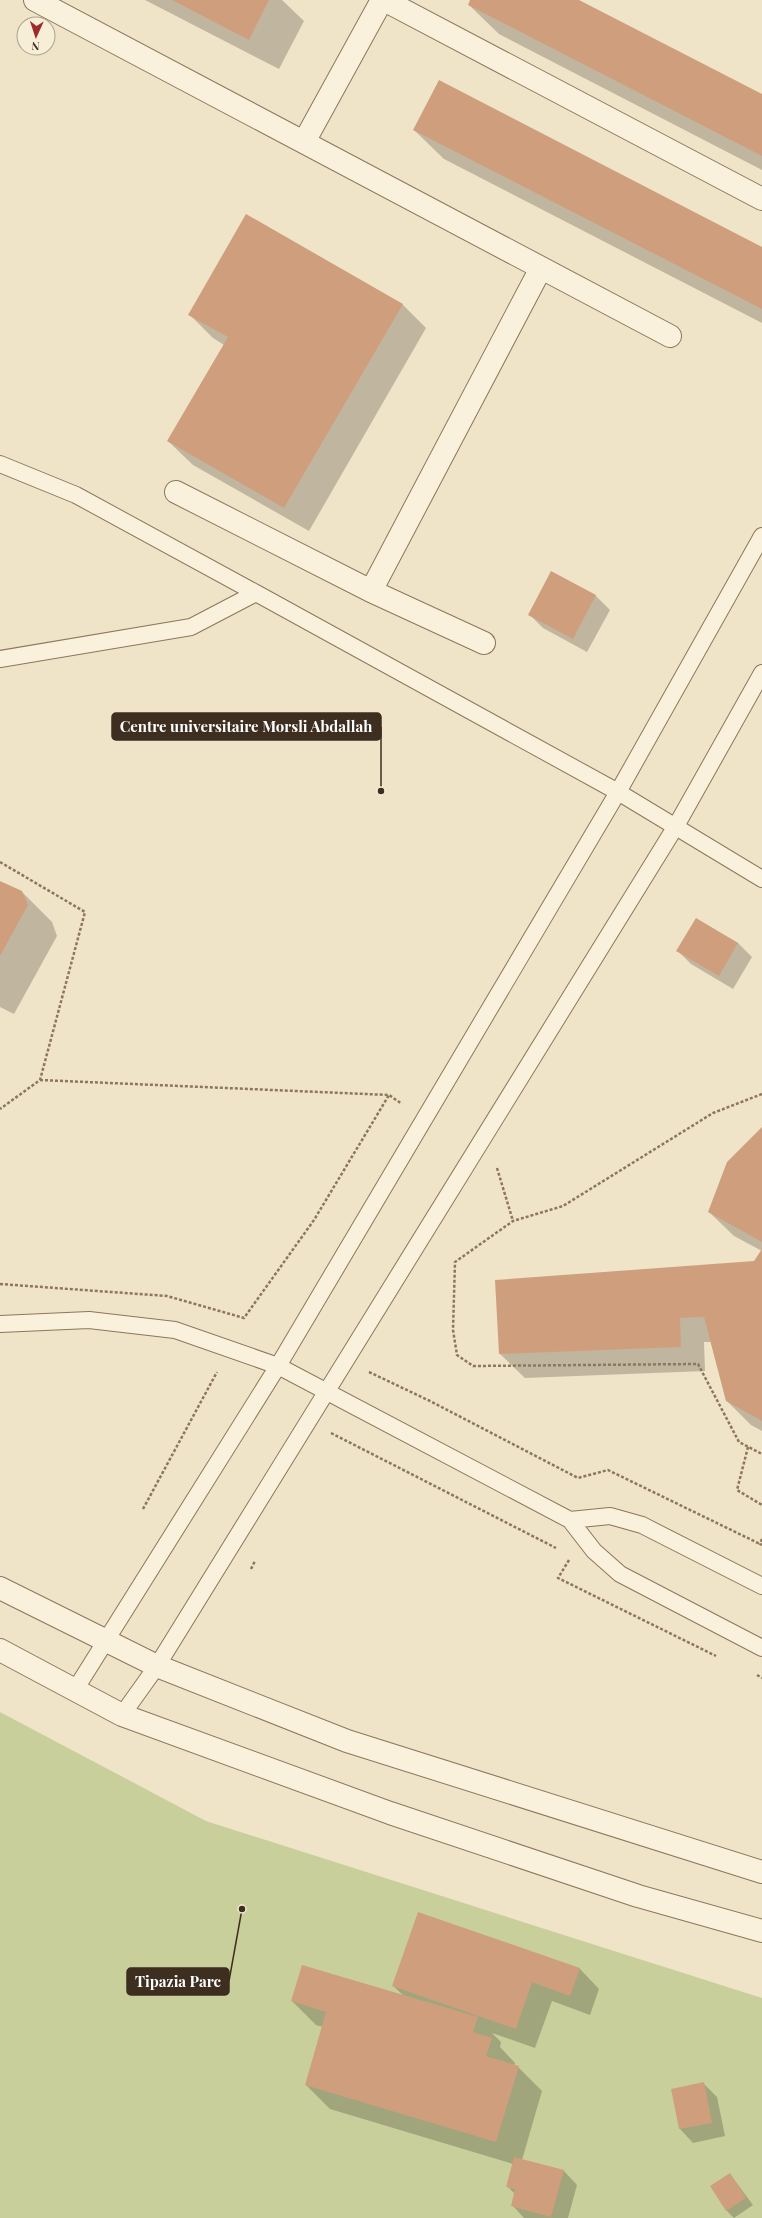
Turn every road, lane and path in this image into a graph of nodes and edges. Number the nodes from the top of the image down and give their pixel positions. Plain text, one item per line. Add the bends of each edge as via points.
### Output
1 (35, 0) edge
2 (383, 0) edge
3 (304, 142) junction
4 (762, 199) edge
5 (541, 268) junction
6 (670, 336) dead end
7 (0, 464) edge
8 (176, 492) dead end
9 (762, 536) edge
10 (371, 592) junction
11 (256, 593) junction
12 (484, 642) dead end
13 (0, 659) edge
14 (762, 673) edge
15 (618, 792) junction
16 (676, 826) junction
17 (0, 862) edge
18 (762, 879) edge
19 (40, 1080) junction
20 (762, 1094) edge
21 (0, 1109) edge
22 (0, 1284) edge
23 (0, 1324) edge
24 (278, 1366) junction
25 (210, 1369) dead end
26 (368, 1372) dead end
27 (328, 1392) junction
28 (330, 1433) dead end
29 (748, 1447) junction
30 (762, 1454) edge
31 (762, 1505) edge
32 (143, 1510) dead end
33 (570, 1520) junction
34 (762, 1539) edge
35 (761, 1545) edge
36 (558, 1548) dead end
37 (258, 1555) dead end
38 (572, 1555) dead end
39 (251, 1569) dead end
40 (762, 1586) edge
41 (0, 1588) edge
42 (106, 1641) junction
43 (762, 1648) edge
44 (0, 1650) edge
45 (720, 1658) dead end
46 (157, 1666) junction
47 (755, 1674) dead end
48 (762, 1678) edge
49 (75, 1690) junction
50 (122, 1715) junction
51 (762, 1872) edge
52 (762, 1931) edge

1 - 3 street
2 - 3 street
2 - 4 street
3 - 5 street
5 - 6 street
5 - 10 street
7 - 11 lane via 76,496
8 - 10 street
9 - 15 lane
10 - 12 street
11 - 13 lane via 191,627
11 - 15 lane
14 - 16 lane
15 - 16 lane
15 - 24 lane
16 - 18 lane
16 - 27 lane
17 - 19 path via 84,912
19 - 21 path
19 - 22 path via 389,1095 314,1220 244,1318 167,1296
20 - 29 path via 713,1113 563,1206 513,1221 455,1262 453,1330 457,1355 473,1366 698,1364 739,1442
23 - 24 lane via 89,1320 176,1330
24 - 27 lane
24 - 42 lane
25 - 32 path via 217,1372
26 - 35 path via 430,1401 578,1478 608,1470
27 - 33 lane
27 - 46 lane
28 - 36 path
29 - 30 path
29 - 31 path via 737,1490
33 - 40 lane via 610,1516 642,1525
33 - 43 lane via 594,1551 620,1574
34 - 35 path
37 - 39 path
38 - 45 path via 558,1578
41 - 42 street
42 - 46 street
42 - 49 lane
44 - 49 street
46 - 50 lane
46 - 51 street via 347,1741
47 - 48 path
49 - 50 street
50 - 52 street via 390,1813 638,1896

